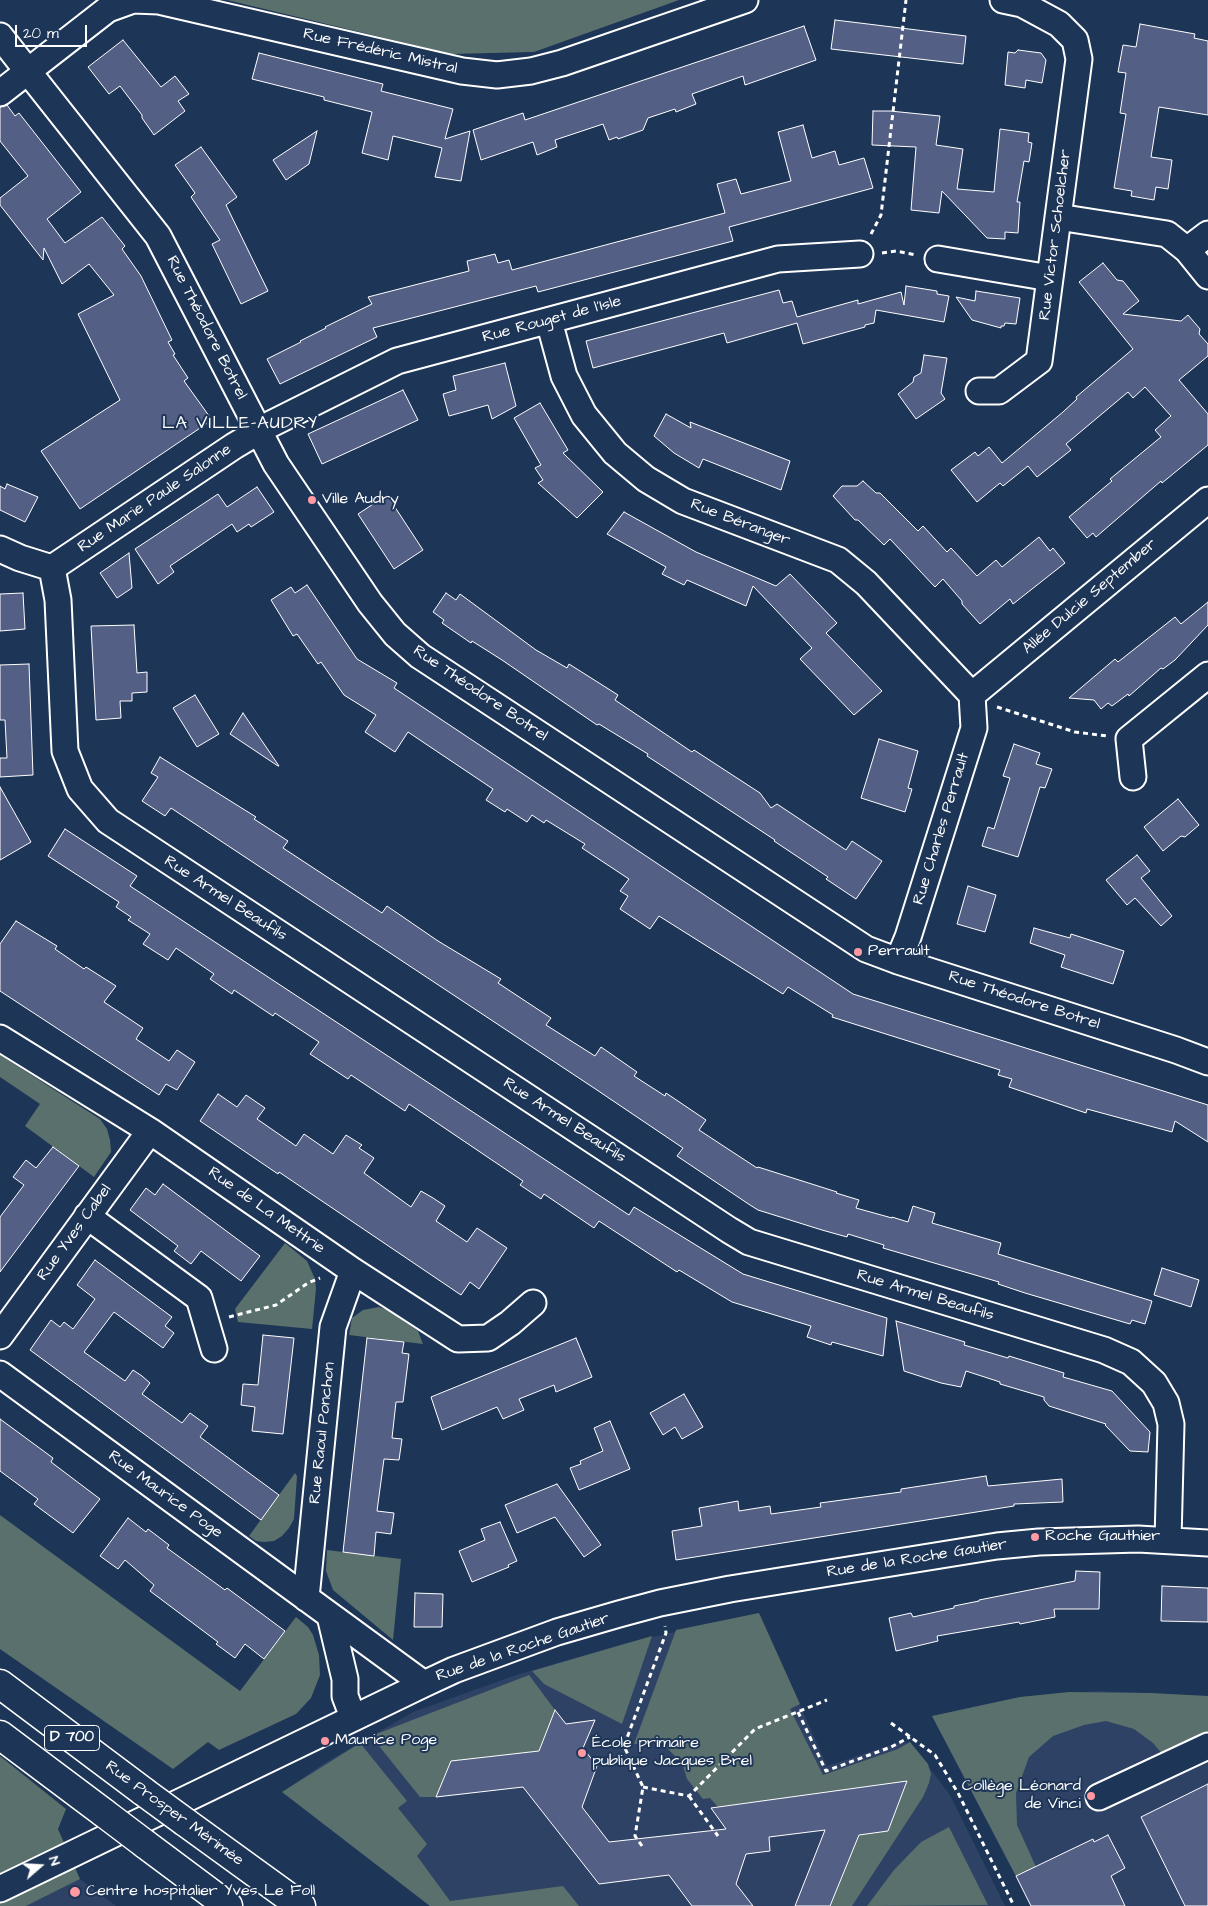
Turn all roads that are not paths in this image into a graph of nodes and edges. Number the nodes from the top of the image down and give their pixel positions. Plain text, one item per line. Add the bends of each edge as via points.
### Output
1 (745, 0) edge
2 (1003, 0) edge
3 (0, 36) edge
4 (28, 70) junction
5 (0, 93) edge
6 (1058, 217) junction
7 (1208, 234) edge
8 (1187, 250) junction
9 (860, 254) road end
10 (938, 259) road end
11 (1208, 276) edge
12 (1050, 278) junction
13 (549, 321) junction
14 (979, 391) dead end
15 (259, 432) junction
16 (1208, 500) edge
17 (0, 549) edge
18 (52, 568) junction
19 (1208, 675) edge
20 (972, 695) junction
21 (1133, 777) dead end
22 (898, 961) junction
23 (0, 1038) edge
24 (1208, 1062) edge
25 (150, 1131) junction
26 (87, 1216) junction
27 (353, 1271) junction
28 (533, 1302) dead end
29 (0, 1336) edge
30 (214, 1349) dead end
31 (0, 1374) edge
32 (1168, 1540) junction
33 (1208, 1543) edge
34 (306, 1598) junction
35 (330, 1616) junction
36 (0, 1684) edge
37 (424, 1684) junction
38 (353, 1716) junction
39 (0, 1735) edge
40 (1208, 1746) edge
41 (1099, 1797) dead end
42 (0, 1889) edge
43 (228, 1906) edge
44 (301, 1906) edge

1 - 4 street, Rue Frédéric Mistral via 562,64 531,72 497,75 462,71 159,1 133,0 108,9
2 - 6 street, Rue Victor Schoelcher via 1022,4 1059,24 1075,40 1079,59
3 - 4 street, Rue Théodore Botrel
4 - 5 street, Rue Frédéric Mistral
4 - 15 street, Rue Théodore Botrel via 158,236
6 - 8 street via 1167,234
6 - 12 street, Rue Victor Schoelcher
7 - 8 street
8 - 11 street
9 - 13 street, Rue Rouget de l'Isle via 778,259
10 - 12 street
12 - 14 street, Rue Victor Schoelcher via 1040,360 999,391
13 - 15 street, Rue Rouget de l'Isle via 397,361
13 - 20 street, Rue Béranger via 564,376 584,415 615,453 646,479 682,501 838,560 866,583
15 - 18 street, Rue Marie Paule Salonne
15 - 22 street, Rue Théodore Botrel via 276,464 370,603 395,634 420,656 858,944
16 - 20 street, Allée Dulcie September
17 - 18 street
18 - 32 street, Rue Armel Beaufils via 58,600 65,751 80,789 108,821 749,1242 1104,1350 1131,1362 1154,1383 1166,1403 1170,1424
19 - 21 street via 1129,739
20 - 22 street, Rue Charles Perrault via 974,728
22 - 24 street, Rue Théodore Botrel
23 - 25 street, Rue de La Mettrie
25 - 26 street, Rue Yves Cabel
25 - 27 street, Rue de La Mettrie
26 - 29 street, Rue Yves Cabel
26 - 30 street via 199,1298
27 - 28 street, Rue de La Mettrie via 458,1339 488,1338
27 - 34 street, Rue Raoul Ponchon via 333,1327
31 - 34 street, Rue Maurice Poge
32 - 33 street, Rue de la Roche Gautier
32 - 37 street, Rue de la Roche Gautier via 1084,1539 997,1546 730,1589 660,1603 557,1632
34 - 35 street, Rue Maurice Poge
35 - 37 street, Rue Maurice Poge
35 - 38 street via 345,1679 345,1696
36 - 44 main road, Rue Prosper Mérimée / D 700, bridge
37 - 38 street, Rue de la Roche Gautier
38 - 42 street, Rue de la Roche Gautier
39 - 43 main road, D 700, bridge
40 - 41 street

